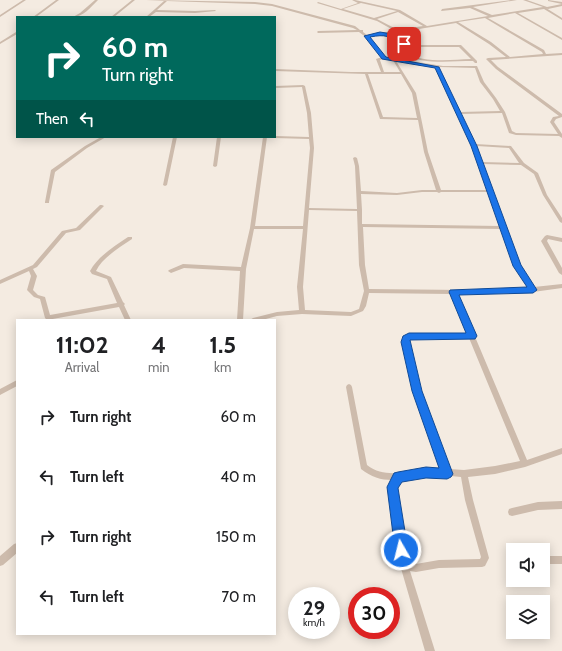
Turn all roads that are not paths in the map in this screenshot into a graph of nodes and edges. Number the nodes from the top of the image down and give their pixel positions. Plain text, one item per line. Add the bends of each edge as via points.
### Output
1 (25, 0) edge
2 (58, 0) edge
3 (97, 0) edge
4 (134, 0) edge
5 (147, 0) edge
6 (167, 0) edge
7 (353, 0) edge
8 (516, 0) edge
9 (524, 0) edge
10 (549, 0) edge
11 (359, 2) junction
12 (318, 3) dead end
13 (562, 4) edge
14 (470, 7) junction
15 (550, 8) junction
16 (342, 9) junction
17 (545, 9) junction
18 (442, 10) dead end
19 (155, 11) junction
20 (215, 11) dead end
21 (399, 11) junction
22 (516, 14) junction
23 (0, 16) edge
24 (35, 16) edge
25 (75, 16) edge
26 (113, 16) edge
27 (148, 16) edge
28 (491, 16) junction
29 (485, 17) junction
30 (374, 19) junction
31 (562, 19) edge
32 (457, 23) junction
33 (427, 27) junction
34 (397, 31) junction
35 (318, 32) dead end
36 (362, 32) junction
37 (380, 34) junction
38 (390, 34) junction
39 (16, 35) edge
40 (367, 36) junction
41 (562, 39) edge
42 (0, 43) edge
43 (406, 46) junction
44 (545, 54) junction
45 (557, 54) junction
46 (562, 54) edge
47 (562, 57) edge
48 (384, 58) junction
49 (510, 58) junction
50 (394, 60) junction
51 (474, 60) junction
52 (478, 64) dead end
53 (437, 67) junction
54 (276, 70) edge
55 (366, 73) junction
56 (383, 73) junction
57 (402, 73) junction
58 (276, 86) edge
59 (502, 112) junction
60 (460, 113) junction
61 (562, 116) edge
62 (419, 120) junction
63 (561, 136) edge
64 (276, 137) edge
65 (102, 138) edge
66 (175, 138) edge
67 (219, 138) edge
68 (265, 138) edge
69 (312, 138) junction
70 (474, 146) junction
71 (355, 158) dead end
72 (480, 163) junction
73 (522, 164) junction
74 (215, 166) dead end
75 (165, 185) dead end
76 (358, 192) junction
77 (439, 192) junction
78 (490, 192) junction
79 (47, 202) dead end
80 (102, 206) dead end
81 (308, 209) junction
82 (360, 210) junction
83 (562, 222) edge
84 (361, 225) junction
85 (305, 227) junction
86 (252, 228) junction
87 (504, 228) junction
88 (130, 238) dead end
89 (562, 240) edge
90 (30, 268) junction
91 (243, 269) junction
92 (171, 271) dead end
93 (562, 273) edge
94 (0, 282) edge
95 (562, 286) edge
96 (367, 290) junction
97 (533, 290) junction
98 (453, 292) junction
99 (122, 304) junction
100 (302, 312) junction
101 (128, 319) edge
102 (240, 319) edge
103 (257, 319) edge
104 (472, 336) junction
105 (16, 384) edge
106 (348, 387) dead end
107 (0, 392) edge
108 (562, 451) edge
109 (525, 464) junction
110 (447, 474) junction
111 (464, 474) junction
112 (398, 477) junction
113 (562, 505) edge
114 (512, 512) dead end
115 (16, 548) edge
116 (550, 560) edge
117 (562, 560) edge
118 (0, 562) edge
119 (404, 565) junction
120 (430, 651) edge

1 - 23 street
2 - 24 street
3 - 25 street
4 - 26 street
5 - 6 street
6 - 19 street
6 - 36 street via 264,4 350,26
7 - 11 street
8 - 14 street
9 - 15 street
10 - 13 street
11 - 16 street
11 - 21 street
12 - 16 street
13 - 15 street
14 - 18 street
14 - 28 street
15 - 17 street
16 - 30 street
17 - 22 street
17 - 31 street
19 - 20 street
19 - 27 street
21 - 30 street
21 - 33 street
22 - 28 street
22 - 41 street
28 - 29 street
29 - 32 street
29 - 44 street
30 - 34 street
32 - 33 street
32 - 49 street
33 - 34 street
34 - 37 street
34 - 38 street
35 - 36 street
36 - 40 street
37 - 38 street
37 - 40 street
38 - 43 street
39 - 42 street
40 - 48 street
43 - 51 street via 460,46
43 - 51 street via 408,49 403,50 403,53 415,58
44 - 45 street
44 - 49 street
45 - 46 street
45 - 47 street
48 - 50 street
48 - 56 street via 377,60
49 - 61 street via 488,59 496,68
50 - 53 street
50 - 57 street
51 - 52 street
53 - 59 street via 476,67 482,82
53 - 60 street
54 - 55 street
55 - 56 street
55 - 62 street via 381,118
56 - 57 street
57 - 62 street via 414,93
58 - 69 street via 303,86
59 - 60 street
59 - 63 street via 509,131 516,134
60 - 70 street
61 - 63 street via 554,118 552,122
62 - 77 street via 429,164
64 - 69 street
65 - 79 street via 53,171
66 - 75 street
67 - 74 street
68 - 86 street
69 - 81 street
70 - 72 street
70 - 73 street via 510,147
71 - 76 street
72 - 73 street
72 - 78 street
73 - 83 street via 536,173
76 - 77 street
76 - 82 street
77 - 78 street
78 - 87 street
80 - 90 street via 78,229 64,232 35,266
81 - 82 street
81 - 85 street
82 - 84 street
84 - 87 street
84 - 96 street via 362,265
85 - 86 street
85 - 100 street via 300,287
86 - 91 street
87 - 97 street via 517,266
88 - 99 street via 116,246 94,268 94,273 109,278
89 - 93 street via 547,237 544,241
90 - 94 street
90 - 99 street via 34,276 30,290 43,298 48,318
91 - 92 street via 183,266
91 - 102 street
95 - 97 street
96 - 98 street
96 - 100 street via 363,306 356,312
97 - 98 street
98 - 104 street
99 - 101 street
100 - 103 street
104 - 109 street
104 - 110 street via 409,336 405,342 417,391
105 - 107 street
106 - 112 street via 364,467 371,474
108 - 109 street
109 - 111 street
110 - 111 street
110 - 112 street via 426,473
111 - 119 street via 485,558 482,563 439,564 416,568
112 - 119 street via 392,487
113 - 114 street via 538,506
115 - 118 street
116 - 117 street
119 - 120 street

